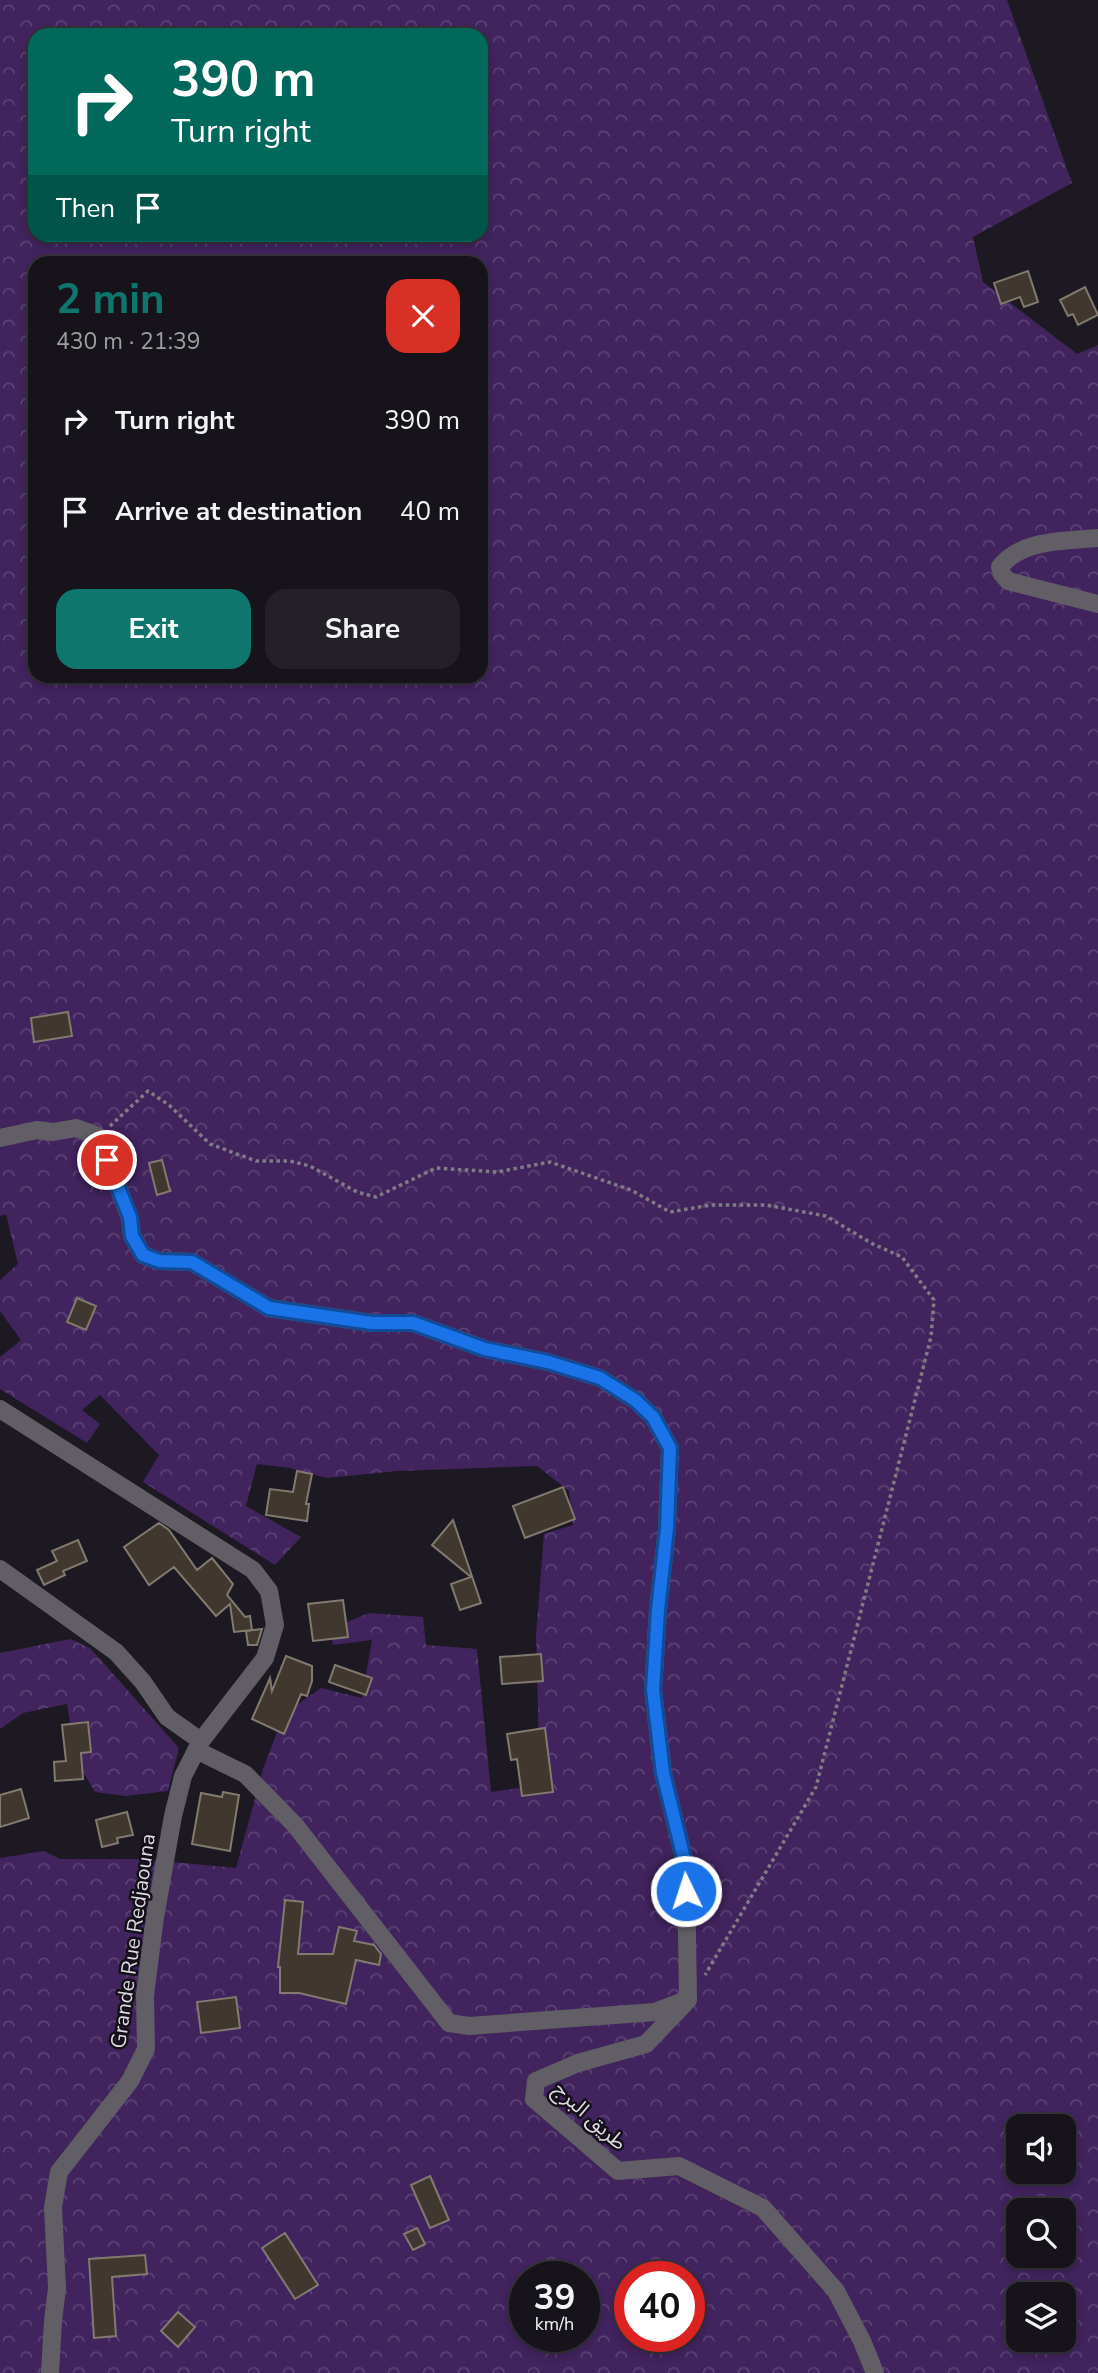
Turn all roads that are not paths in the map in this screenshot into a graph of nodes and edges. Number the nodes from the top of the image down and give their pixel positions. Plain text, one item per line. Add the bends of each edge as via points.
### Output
1 (1098, 538) edge
2 (1098, 604) edge
3 (0, 1138) edge
4 (0, 1409) edge
5 (0, 1569) edge
6 (199, 1745) junction
7 (688, 2000) junction
8 (50, 2373) edge
9 (875, 2373) edge

1 - 2 street via 1027,547 1000,566 1008,581
3 - 7 street via 76,1128 98,1136 130,1217 132,1236 143,1255 159,1261 192,1262 269,1308 372,1323 413,1323 485,1349 600,1378 653,1417 670,1448 653,1690 663,1773 686,1867
4 - 6 street, Grande Rue Redjaouna via 253,1570 270,1591 275,1625 265,1658
5 - 6 street via 116,1652 167,1717
6 - 7 street via 245,1774 295,1825 449,2023 469,2026 655,2012
6 - 8 street, Grande Rue Redjaouna via 179,1789 155,1917 145,1995 146,2049 130,2081 59,2172 53,2207 57,2288
7 - 9 street, طريق البرج via 646,2044 578,2063 536,2081 534,2099 618,2171 680,2166 763,2208 836,2291

